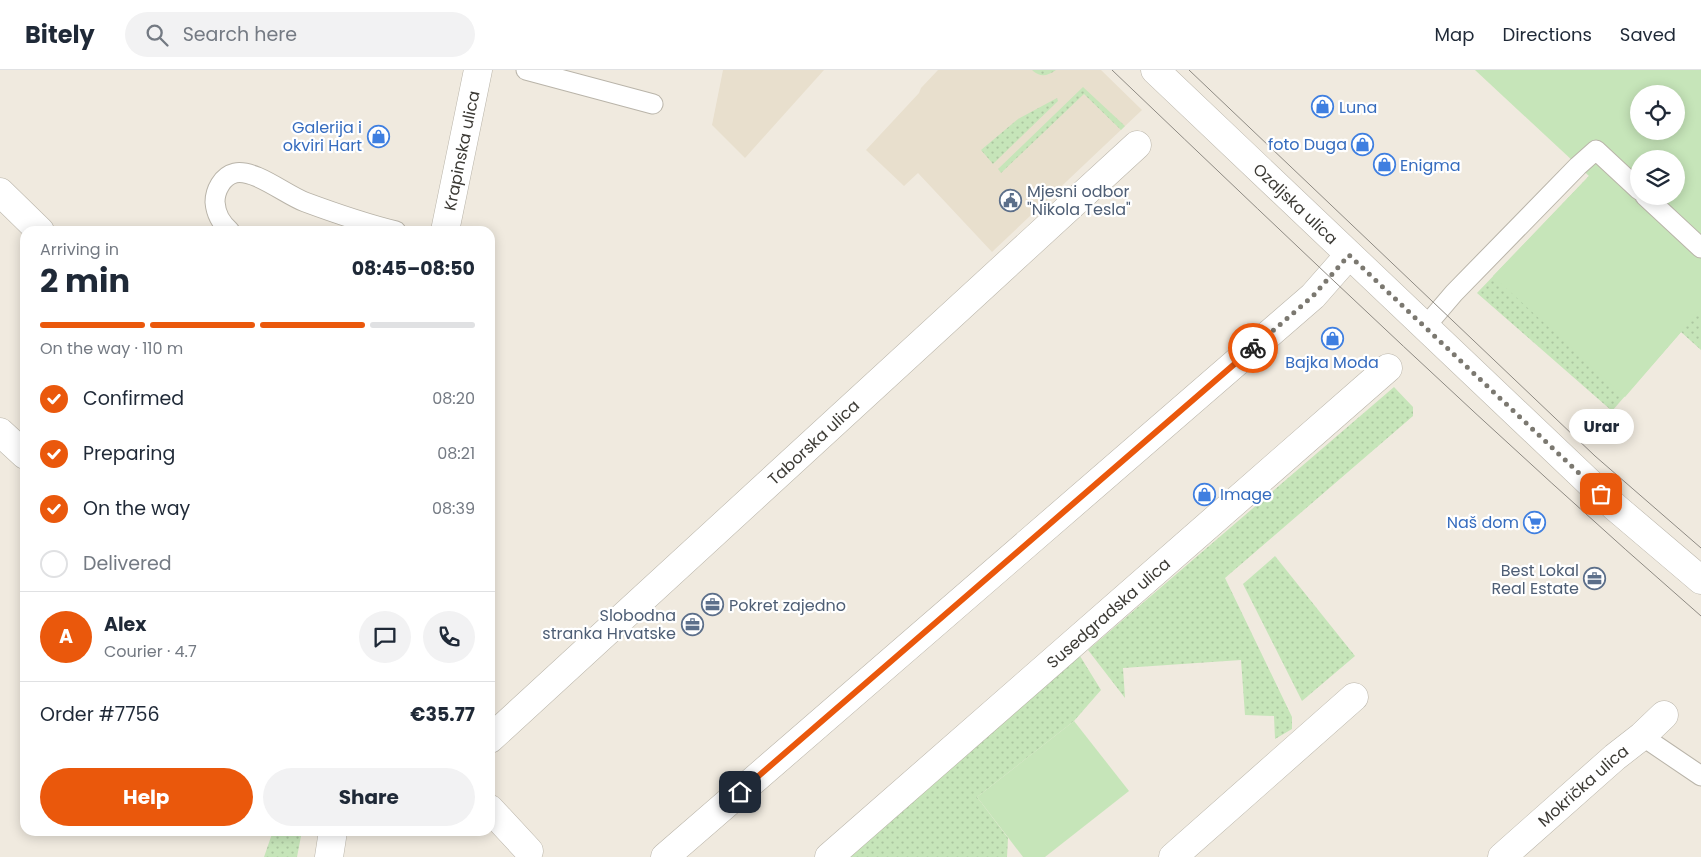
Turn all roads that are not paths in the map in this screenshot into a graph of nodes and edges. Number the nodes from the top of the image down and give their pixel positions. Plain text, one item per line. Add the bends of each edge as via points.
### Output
1 (478, 70) edge
2 (526, 70) edge
3 (1155, 70) edge
4 (652, 104) dead end
5 (1136, 145) dead end
6 (1630, 182) edge
7 (0, 192) edge
8 (1655, 205) edge
9 (35, 226) edge
10 (225, 226) edge
11 (380, 226) edge
12 (446, 226) edge
13 (1701, 248) edge
14 (1349, 255) junction
15 (1425, 327) junction
16 (1388, 368) dead end
17 (0, 432) edge
18 (20, 450) edge
19 (1701, 580) edge
20 (1354, 697) dead end
21 (1664, 715) dead end
22 (495, 734) edge
23 (1642, 736) junction
24 (1701, 776) edge
25 (495, 814) edge
26 (332, 836) edge
27 (529, 851) dead end
28 (329, 857) edge
29 (665, 857) edge
30 (829, 857) edge
31 (1173, 857) edge
32 (1502, 857) edge

1 - 12 street, Krapinska ulica
2 - 4 lane
3 - 14 street, Ozaljska ulica
5 - 22 street, Taborska ulica
6 - 15 lane via 1596,150 1454,293
7 - 9 street
8 - 13 lane
10 - 11 lane via 215,209 215,193 224,179 235,173 254,176 303,201
14 - 15 street, Ozaljska ulica
14 - 29 street via 1313,296
15 - 19 street, Ozaljska ulica via 1615,507
16 - 30 street, Susedgradska ulica
17 - 18 street
20 - 31 street
21 - 23 street, Mokrička ulica
23 - 24 lane
23 - 32 street, Mokrička ulica
25 - 27 street
26 - 28 street

